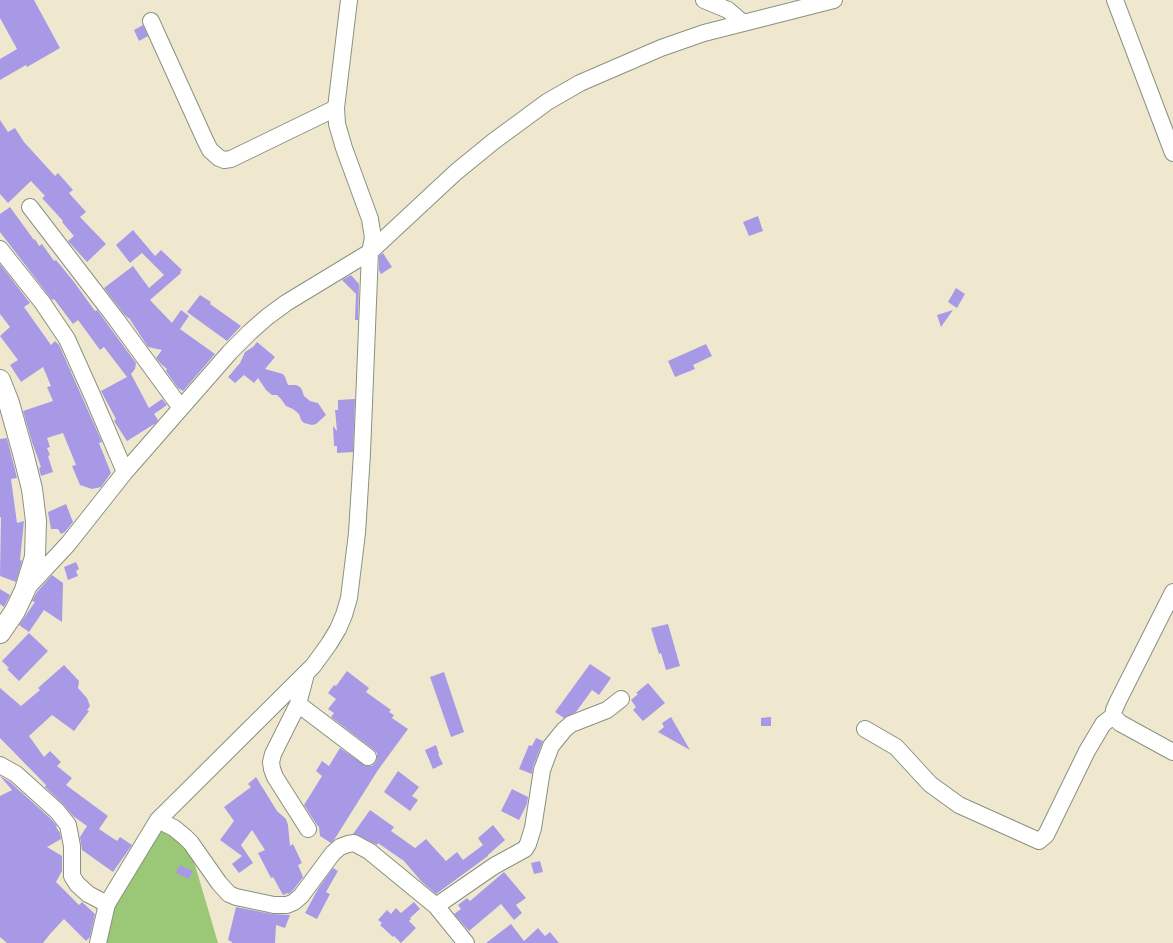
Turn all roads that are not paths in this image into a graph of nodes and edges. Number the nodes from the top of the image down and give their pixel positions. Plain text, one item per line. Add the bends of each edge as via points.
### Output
1 (349, 0) edge
2 (704, 0) edge
3 (834, 0) edge
4 (1115, 0) edge
5 (151, 21) dead end
6 (743, 23) junction
7 (336, 108) junction
8 (1173, 153) edge
9 (30, 207) dead end
10 (0, 249) edge
11 (370, 252) junction
12 (0, 380) edge
13 (181, 408) junction
14 (125, 472) junction
15 (25, 590) junction
16 (1173, 592) edge
17 (0, 633) edge
18 (307, 672) junction
19 (621, 699) dead end
20 (298, 704) junction
21 (1114, 716) junction
22 (864, 729) dead end
23 (1173, 752) edge
24 (368, 757) dead end
25 (0, 765) edge
26 (158, 820) junction
27 (308, 830) dead end
28 (107, 904) junction
29 (436, 906) junction
30 (98, 943) edge
31 (466, 943) edge

1 - 7 street
2 - 6 street via 728,10
3 - 6 street
4 - 8 street
5 - 7 street via 205,140 210,150 219,158 231,158
6 - 11 street via 704,33 654,51 580,83 547,102 456,172
7 - 11 street via 340,136 371,223 373,238
9 - 13 street via 116,318
10 - 14 street via 42,302 67,340
11 - 13 street via 267,317 230,352
11 - 18 street via 362,453 357,533 349,598 330,644
12 - 15 main road via 9,403 32,489 36,521 34,558
13 - 14 street
14 - 15 street via 68,544
15 - 17 main road
16 - 21 street via 1114,710
18 - 20 street
18 - 26 street
19 - 29 street via 607,710 571,724 551,746 542,770 533,828 525,849 494,866
20 - 24 street
20 - 27 street via 271,762 275,777
21 - 22 street via 1103,724 1046,835 1039,842 959,805 930,784 896,747
21 - 23 street via 1120,723
25 - 28 street via 16,774 57,811 68,825 72,846 72,876 88,894
26 - 28 street
26 - 29 street via 185,837 228,894 236,897 274,905 294,902 333,853 340,847 354,843 369,851
28 - 30 street
29 - 31 street

